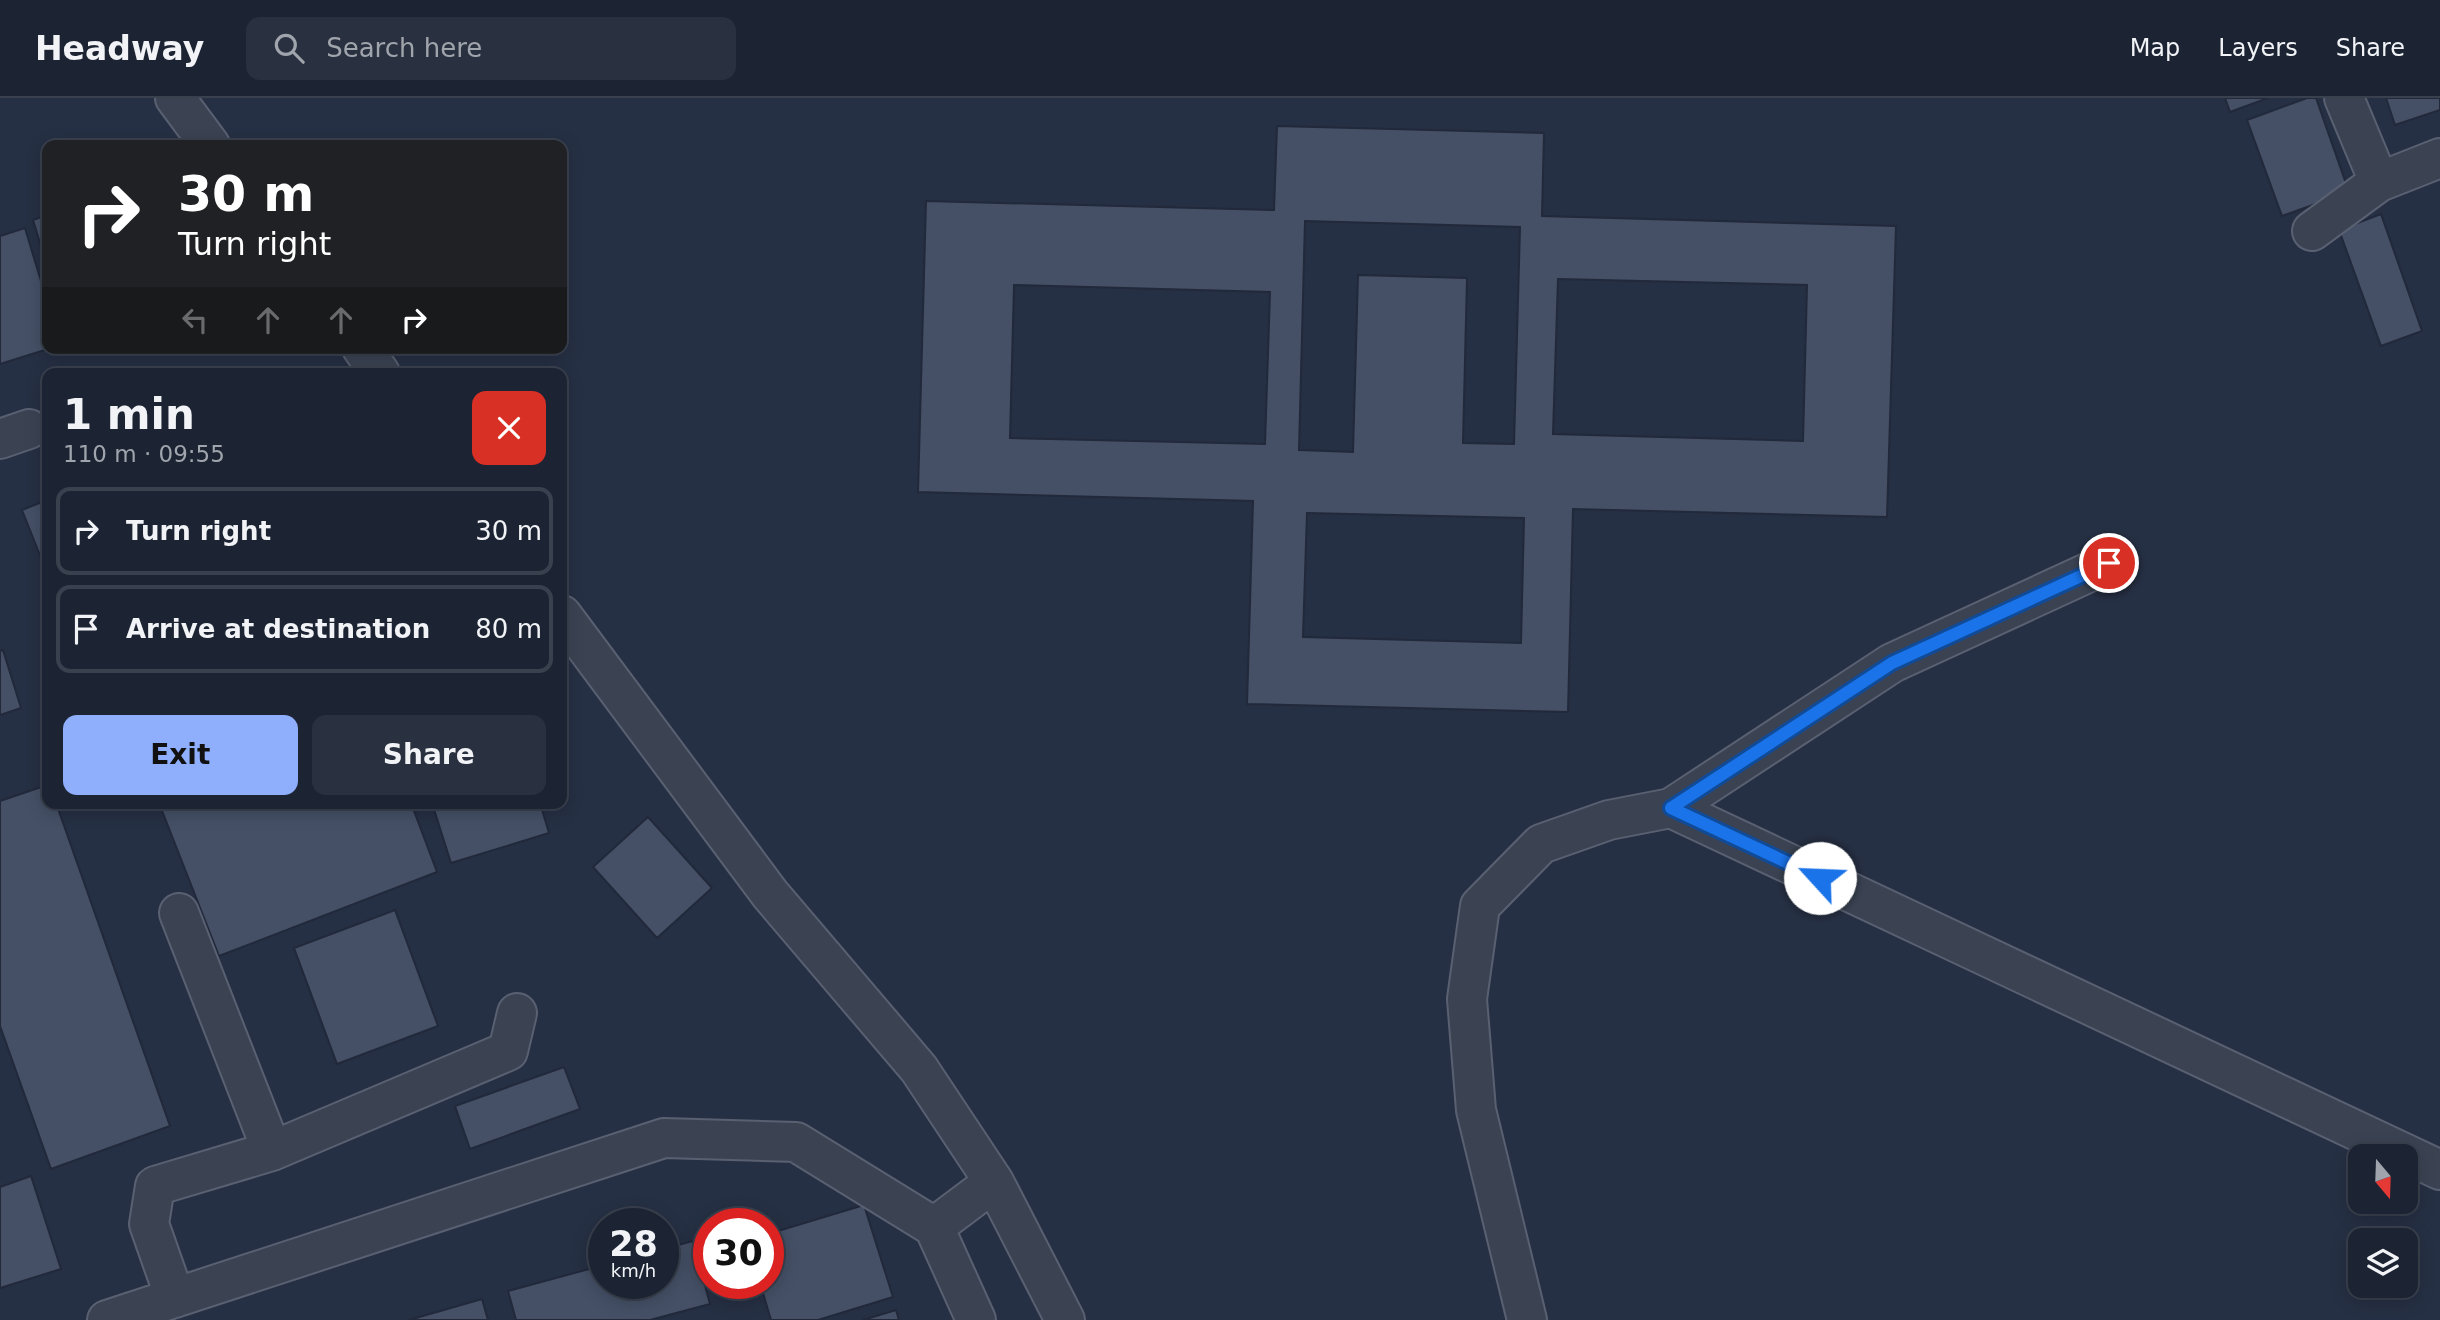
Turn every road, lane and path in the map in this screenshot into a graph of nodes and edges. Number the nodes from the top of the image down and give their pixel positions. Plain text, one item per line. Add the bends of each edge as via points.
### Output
1 (175, 98) edge
2 (2344, 98) edge
3 (206, 140) edge
4 (2440, 158) edge
5 (2379, 182) junction
6 (2312, 231) dead end
7 (2109, 563) dead end
8 (567, 622) edge
9 (1671, 808) junction
10 (179, 913) dead end
11 (517, 1013) dead end
12 (272, 1152) junction
13 (2440, 1170) edge
14 (994, 1182) junction
15 (934, 1227) junction
16 (175, 1298) junction
17 (107, 1320) edge
18 (976, 1320) edge
19 (1065, 1320) edge
20 (1527, 1320) edge

1 - 3 street
2 - 5 street
4 - 5 street
5 - 6 street
7 - 9 street via 1892,663
8 - 14 street via 770,894 919,1069
9 - 13 street
9 - 20 street via 1609,820 1541,844 1480,906 1467,999 1476,1110
10 - 12 street
11 - 12 street via 508,1051
12 - 16 street via 155,1186 149,1224
14 - 15 street
14 - 19 street
15 - 16 street via 796,1142 664,1138
15 - 18 street
16 - 17 street

